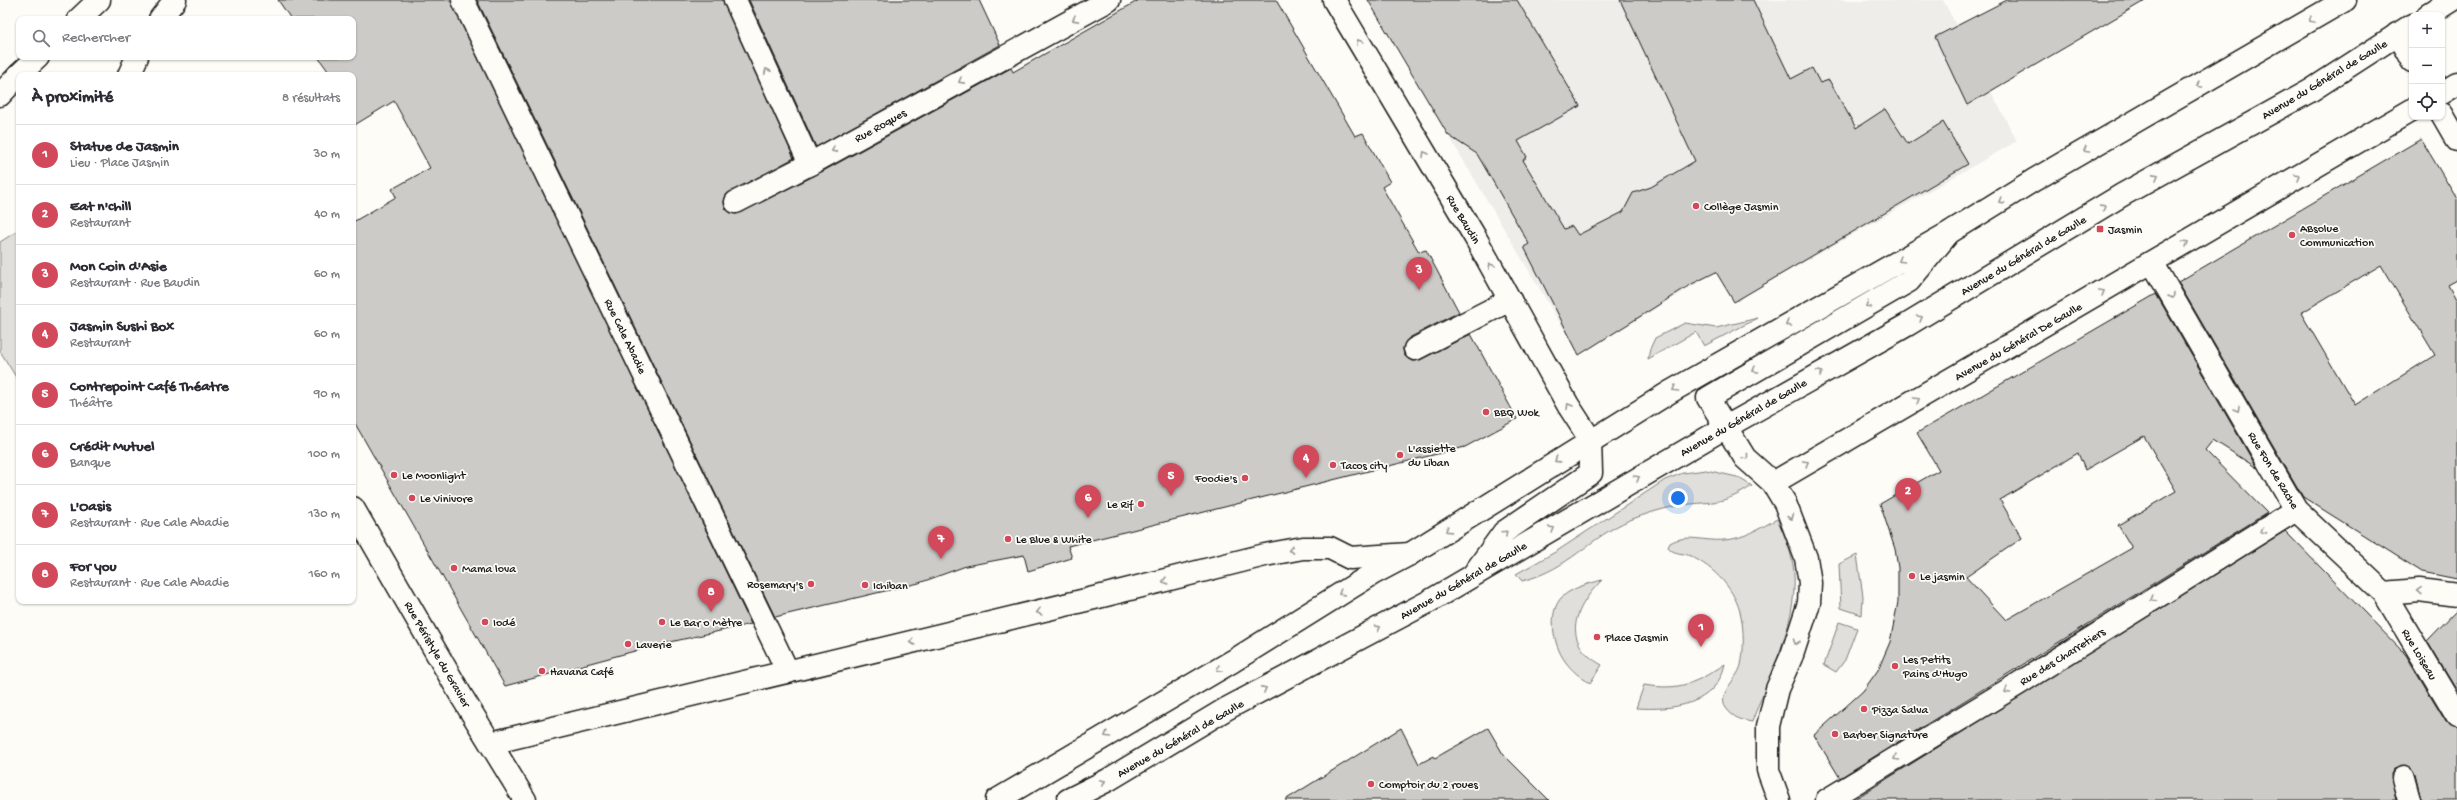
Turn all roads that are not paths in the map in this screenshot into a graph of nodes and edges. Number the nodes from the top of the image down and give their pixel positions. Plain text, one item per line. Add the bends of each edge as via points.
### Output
1 (99, 0) edge
2 (175, 0) edge
3 (463, 0) edge
4 (735, 0) edge
5 (1109, 0) edge
6 (1334, 0) edge
7 (2345, 0) edge
8 (2452, 0) edge
9 (2433, 12) edge
10 (82, 16) edge
11 (162, 16) edge
12 (2404, 30) edge
13 (2409, 49) edge
14 (35, 60) edge
15 (136, 60) edge
16 (22, 72) edge
17 (130, 72) edge
18 (16, 78) edge
19 (2457, 84) edge
20 (2445, 91) edge
21 (0, 94) edge
22 (2409, 112) edge
23 (2445, 119) edge
24 (2457, 140) edge
25 (810, 164) junction
26 (736, 202) dead end
27 (1947, 234) junction
28 (2152, 262) junction
29 (1510, 300) junction
30 (1415, 349) dead end
31 (1726, 427) junction
32 (1590, 439) junction
33 (1773, 483) junction
34 (2296, 510) junction
35 (356, 513) edge
36 (1410, 554) junction
37 (1474, 575) junction
38 (2384, 593) junction
39 (2457, 595) edge
40 (788, 672) junction
41 (2457, 715) edge
42 (491, 743) junction
43 (2403, 778) dead end
44 (526, 800) edge
45 (997, 800) edge
46 (1068, 800) edge
47 (1779, 800) edge
48 (1827, 800) edge
49 (2409, 800) edge

1 - 10 street
2 - 11 street
3 - 40 street, Rue Cale Abadie
25 -> 4 street
5 -> 25 street, Rue Roques
29 -> 6 street, Rue Baudin
7 -> 27 street via 2034,180
8 - 9 street
12 - 13 street
31 -> 12 street, Avenue du Général de Gaulle via 1908,325 2122,195 2310,91
14 - 16 street
15 - 17 street
18 - 21 street
19 - 20 street
28 -> 22 street, Avenue du Général De Gaulle
23 - 24 street
25 - 26 street, Rue Roques
27 -> 31 street via 1909,281 1708,398
27 -> 32 street
33 -> 28 street, Avenue du Général De Gaulle
28 -> 34 street, Rue Fon de Rache
29 - 30 street
32 -> 29 street, Rue Baudin via 1568,405
31 -> 33 street via 1745,458
37 -> 31 street, Avenue du Général de Gaulle
32 -> 36 street
37 -> 32 street via 1504,532 1591,473
33 -> 47 street via 1794,523 1806,558 1810,583 1809,603 1792,655 1777,689 1768,726 1768,770
34 - 38 street, Rue Fon de Rache
34 -> 48 street, Rue des Charretiers
35 - 42 street, Rue Péristyle du Gravier
36 -> 40 street via 1350,558 1330,548 1303,548 1265,554
36 -> 45 street via 1374,573 1233,661
46 -> 37 street, Avenue du Général de Gaulle via 1108,780 1226,709
39 -> 38 street via 2419,590
38 - 41 street, Rue Loiseau
40 - 42 street
42 - 44 street, Rue Péristyle du Gravier
43 - 49 street

